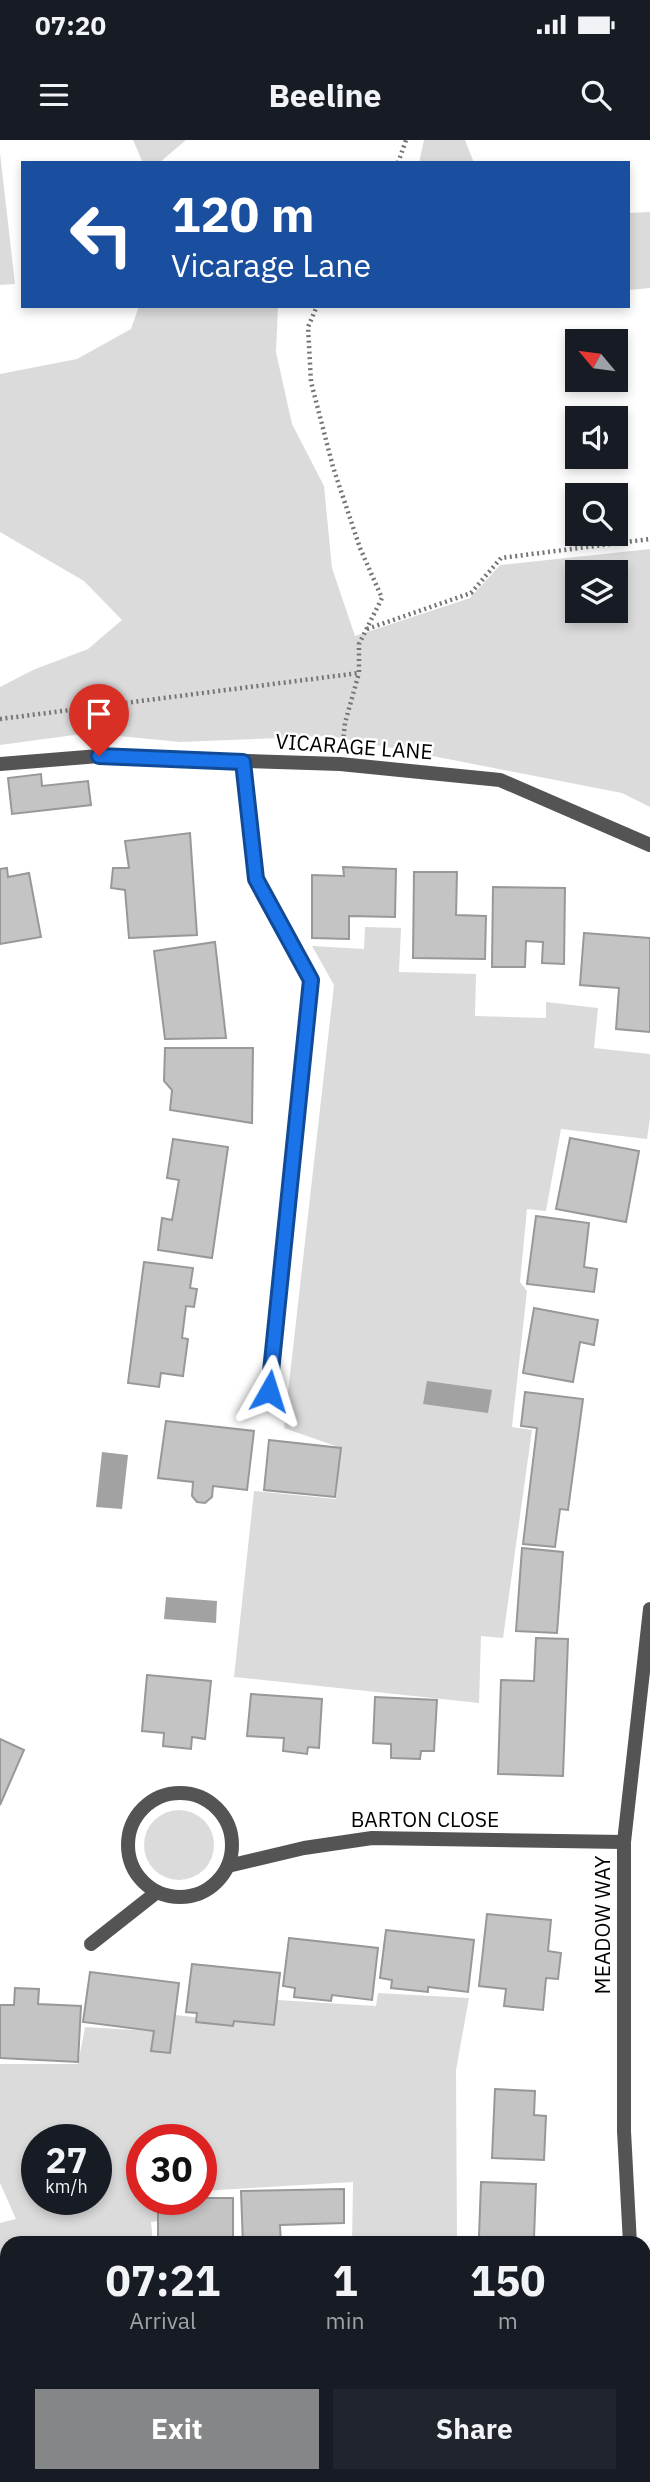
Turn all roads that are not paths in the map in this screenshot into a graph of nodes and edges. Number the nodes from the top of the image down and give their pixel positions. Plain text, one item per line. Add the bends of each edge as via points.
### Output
1 (243, 762) junction
2 (0, 764) edge
3 (650, 845) edge
4 (269, 1391) dead end
5 (650, 1609) edge
6 (624, 1842) junction
7 (228, 1866) junction
8 (157, 1892) junction
9 (91, 1944) dead end
10 (630, 2236) edge

1 - 2 street, VICARAGE LANE via 99,756
1 - 3 street, VICARAGE LANE via 340,764 500,780
1 - 4 street via 256,879 311,980
5 - 6 street, MEADOW WAY
6 - 7 street, BARTON CLOSE via 372,1838
6 - 10 street, MEADOW WAY via 624,2132
7 - 8 street via 219,1880 191,1896
7 - 8 street via 232,1834 216,1806 185,1792 167,1793 137,1814 128,1848 132,1866
8 - 9 street

